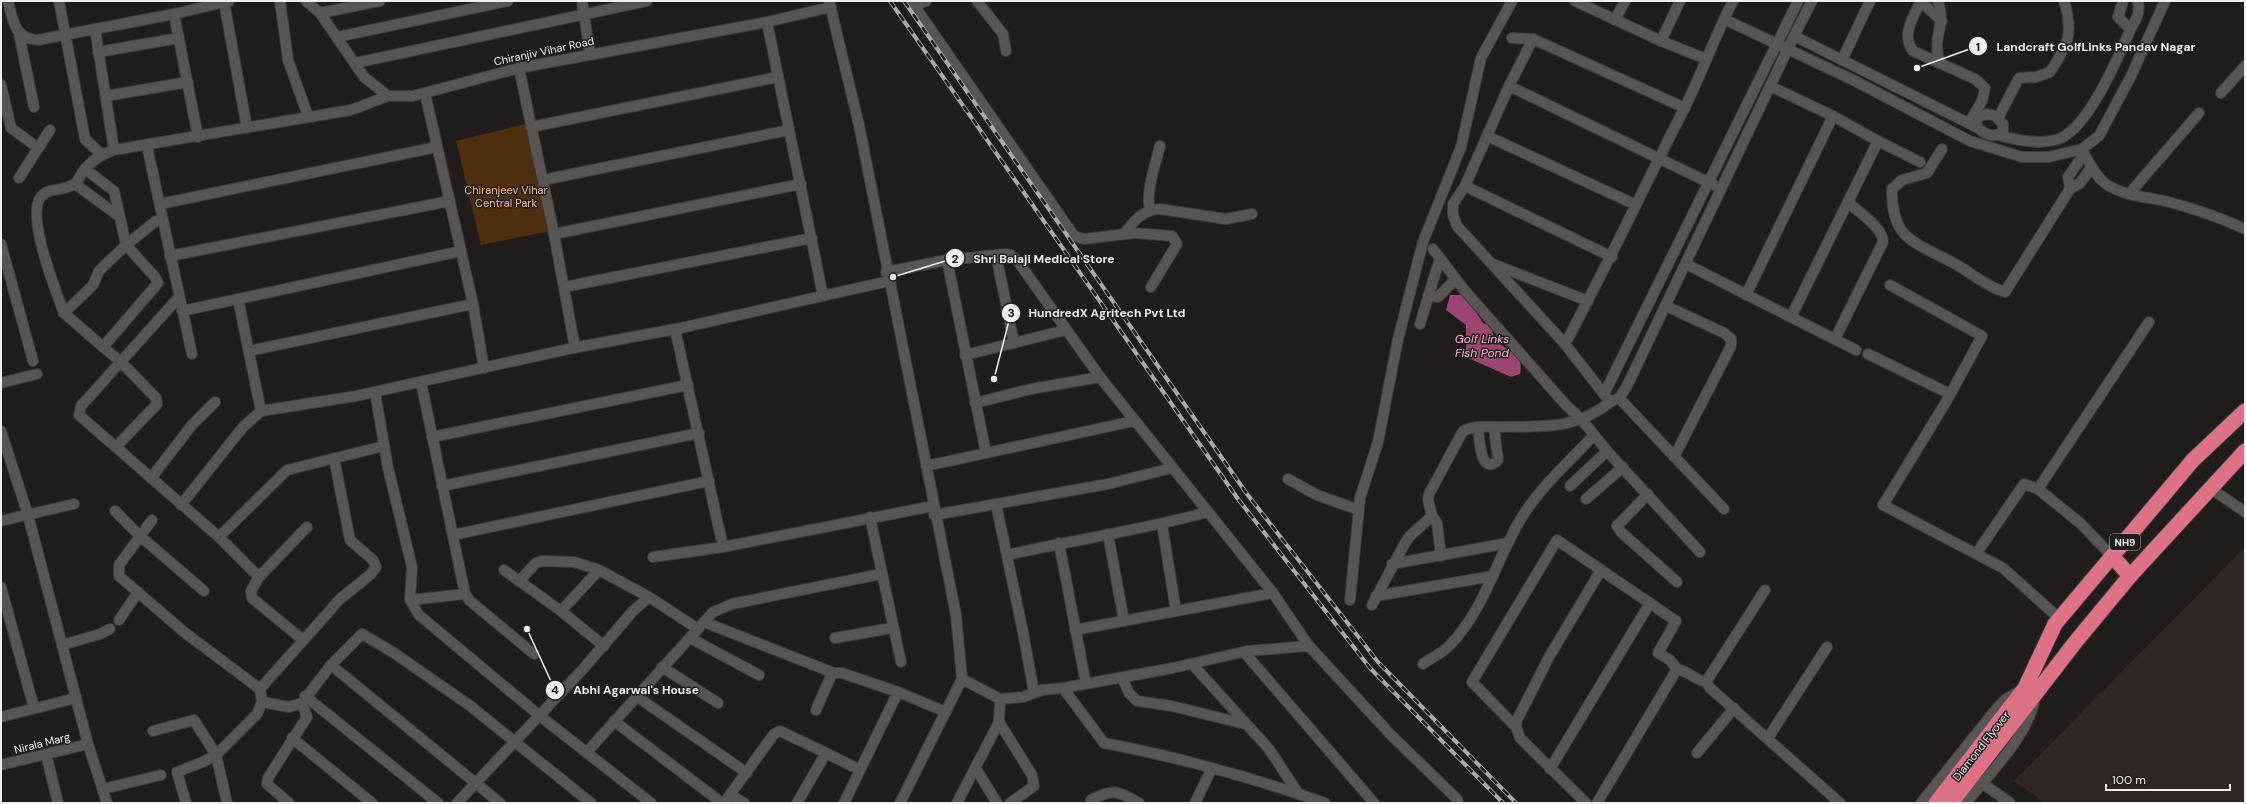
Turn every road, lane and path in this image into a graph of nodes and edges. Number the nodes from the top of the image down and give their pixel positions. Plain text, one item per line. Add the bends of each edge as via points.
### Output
1 (8, 1) edge
2 (59, 1) edge
3 (280, 1) edge
4 (306, 1) edge
5 (380, 1) edge
6 (508, 1) edge
7 (582, 1) edge
8 (647, 1) edge
9 (926, 1) edge
10 (977, 1) edge
11 (1512, 1) edge
12 (1575, 1) edge
13 (1625, 1) edge
14 (1680, 1) edge
15 (1733, 1) edge
16 (1798, 1) edge
17 (1812, 1) edge
18 (1870, 1) edge
19 (1921, 1) edge
20 (1938, 1) edge
21 (2064, 1) edge
22 (2123, 1) edge
23 (2138, 1) edge
24 (2165, 1) edge
25 (226, 2) edge
26 (368, 2) edge
27 (627, 3) edge
28 (913, 3) edge
29 (830, 4) edge
30 (320, 13) junction
31 (174, 14) junction
32 (584, 14) junction
33 (1724, 19) junction
34 (1615, 20) junction
35 (1942, 21) junction
36 (767, 22) junction
37 (2132, 26) junction
38 (95, 29) junction
39 (19, 34) junction
40 (66, 35) junction
41 (1794, 36) junction
42 (337, 37) junction
43 (179, 38) junction
44 (1512, 38) dead end
45 (1533, 39) junction
46 (1661, 41) junction
47 (1777, 44) junction
48 (1788, 49) junction
49 (1006, 51) dead end
50 (98, 52) junction
51 (590, 53) junction
52 (1706, 59) junction
53 (1842, 60) junction
54 (355, 63) junction
55 (1940, 63) junction
56 (2245, 66) edge
57 (519, 68) junction
58 (778, 77) junction
59 (188, 82) junction
60 (1, 85) edge
61 (1509, 86) junction
62 (1770, 86) junction
63 (425, 93) junction
64 (2221, 93) dead end
65 (106, 96) junction
66 (388, 96) junction
67 (34, 107) dead end
68 (1685, 108) junction
69 (2199, 113) dead end
70 (308, 116) junction
71 (1833, 116) junction
72 (1998, 118) junction
73 (1973, 125) junction
74 (531, 127) junction
75 (247, 128) junction
76 (50, 130) dead end
77 (789, 130) junction
78 (1998, 135) junction
79 (1487, 136) junction
80 (198, 137) junction
81 (1878, 141) junction
82 (147, 146) junction
83 (1160, 146) dead end
84 (437, 147) junction
85 (38, 148) junction
86 (1942, 149) dead end
87 (114, 150) junction
88 (2083, 152) junction
89 (101, 154) junction
90 (1658, 158) junction
91 (1920, 162) dead end
92 (2091, 168) junction
93 (85, 169) junction
94 (19, 178) dead end
95 (543, 180) junction
96 (1710, 183) junction
97 (75, 184) junction
98 (801, 184) junction
99 (1465, 186) junction
100 (1721, 189) junction
101 (2070, 189) junction
102 (2129, 194) junction
103 (450, 201) junction
104 (1848, 202) junction
105 (160, 204) junction
106 (1636, 206) junction
107 (1150, 209) junction
108 (1252, 214) dead end
109 (120, 217) junction
110 (156, 221) dead end
111 (2245, 229) edge
112 (554, 234) junction
113 (1124, 234) junction
114 (812, 238) junction
115 (1, 244) edge
116 (126, 245) junction
117 (1433, 249) dead end
118 (461, 251) junction
119 (996, 255) junction
120 (170, 256) junction
121 (1612, 257) junction
122 (1440, 258) junction
123 (947, 260) junction
124 (1491, 263) junction
125 (1686, 264) junction
126 (888, 276) junction
127 (1456, 279) junction
128 (1890, 285) dead end
129 (564, 287) junction
130 (1151, 287) dead end
131 (1746, 295) junction
132 (823, 296) junction
133 (1428, 296) junction
134 (179, 297) junction
135 (238, 299) junction
136 (1588, 301) junction
137 (473, 304) junction
138 (1666, 306) junction
139 (182, 311) junction
140 (64, 313) junction
141 (1791, 317) junction
142 (2149, 322) dead end
143 (1420, 324) dead end
144 (675, 329) junction
145 (1066, 330) junction
146 (1835, 339) junction
147 (1014, 343) junction
148 (1565, 344) junction
149 (103, 347) junction
150 (574, 348) junction
151 (1856, 350) dead end
152 (249, 351) junction
153 (192, 354) dead end
154 (1868, 354) dead end
155 (965, 355) junction
156 (118, 360) junction
157 (34, 361) dead end
158 (484, 368) junction
159 (37, 374) dead end
160 (1100, 377) junction
161 (422, 382) junction
162 (1, 384) edge
163 (688, 385) junction
164 (375, 392) junction
165 (1950, 394) junction
166 (1611, 398) junction
167 (215, 402) dead end
168 (975, 403) junction
169 (261, 411) junction
170 (2245, 411) edge
171 (1582, 420) junction
172 (1134, 421) junction
173 (1478, 427) junction
174 (1494, 427) junction
175 (1, 431) edge
176 (698, 433) junction
177 (1594, 435) junction
178 (432, 437) junction
179 (3, 444) edge
180 (384, 446) junction
181 (116, 447) junction
182 (1607, 451) junction
183 (2245, 451) edge
184 (986, 453) junction
185 (1674, 457) junction
186 (334, 458) junction
187 (926, 466) junction
188 (1624, 467) junction
189 (1172, 468) junction
190 (151, 478) junction
191 (1288, 479) dead end
192 (709, 481) junction
193 (442, 486) junction
194 (1570, 486) dead end
195 (2210, 488) junction
196 (2038, 489) junction
197 (1648, 494) junction
198 (1586, 499) dead end
199 (74, 504) dead end
200 (996, 504) junction
201 (181, 505) junction
202 (1724, 509) dead end
203 (1359, 510) junction
204 (115, 511) dead end
205 (934, 511) junction
206 (1208, 512) junction
207 (2245, 512) edge
208 (28, 515) junction
209 (1432, 516) junction
210 (870, 517) junction
211 (152, 520) dead end
212 (1, 521) edge
213 (1162, 524) junction
214 (307, 527) dead end
215 (1108, 534) junction
216 (453, 535) junction
217 (140, 536) junction
218 (218, 537) junction
219 (1059, 543) junction
220 (1508, 543) junction
221 (723, 547) junction
222 (1700, 552) dead end
223 (1976, 554) junction
224 (1007, 555) junction
225 (1441, 556) junction
226 (2112, 556) junction
227 (653, 557) dead end
228 (1392, 564) junction
229 (504, 570) dead end
230 (599, 570) junction
231 (1602, 570) junction
232 (881, 574) junction
233 (1493, 576) junction
234 (2130, 576) junction
235 (259, 577) junction
236 (519, 581) junction
237 (1677, 582) dead end
238 (1, 587) edge
239 (1765, 590) dead end
240 (204, 591) dead end
241 (138, 592) junction
242 (465, 594) junction
243 (1273, 594) junction
244 (649, 597) junction
245 (410, 600) junction
246 (1350, 600) dead end
247 (1650, 603) junction
248 (561, 611) junction
249 (1176, 611) junction
250 (5, 616) edge
251 (2060, 619) junction
252 (118, 620) dead end
253 (1124, 621) junction
254 (701, 626) junction
255 (892, 628) junction
256 (110, 629) dead end
257 (1076, 630) junction
258 (690, 638) junction
259 (835, 638) dead end
260 (303, 640) junction
261 (62, 645) junction
262 (604, 646) junction
263 (1309, 646) junction
264 (1827, 647) dead end
265 (1244, 652) junction
266 (534, 654) dead end
267 (901, 662) dead end
268 (1192, 664) junction
269 (1423, 664) dead end
270 (331, 665) junction
271 (662, 667) junction
272 (1677, 669) junction
273 (834, 673) junction
274 (759, 675) dead end
275 (1122, 678) junction
276 (962, 680) junction
277 (1706, 682) junction
278 (1086, 684) junction
279 (1063, 688) junction
280 (260, 690) junction
281 (2030, 691) junction
282 (898, 692) junction
283 (1034, 693) junction
284 (636, 696) junction
285 (76, 698) junction
286 (1000, 699) junction
287 (304, 700) junction
288 (262, 702) junction
289 (718, 703) dead end
290 (34, 708) junction
291 (1734, 708) junction
292 (816, 710) dead end
293 (946, 712) junction
294 (540, 716) junction
295 (1, 717) edge
296 (614, 721) junction
297 (1000, 722) junction
298 (2005, 723) junction
299 (1244, 724) junction
300 (1516, 727) junction
301 (153, 731) dead end
302 (292, 738) junction
303 (1768, 738) junction
304 (515, 742) junction
305 (88, 744) junction
306 (587, 752) junction
307 (826, 753) junction
308 (1697, 753) dead end
309 (46, 754) junction
310 (216, 754) junction
311 (1, 765) edge
312 (1212, 768) junction
313 (1550, 769) junction
314 (860, 770) junction
315 (976, 770) junction
316 (747, 773) junction
317 (161, 775) dead end
318 (477, 783) junction
319 (1982, 783) junction
320 (103, 789) junction
321 (1298, 793) junction
322 (731, 795) junction
323 (1089, 802) edge
324 (58, 803) edge
325 (107, 803) edge
326 (186, 803) edge
327 (227, 803) edge
328 (289, 803) edge
329 (372, 803) edge
330 (438, 803) edge
331 (457, 803) edge
332 (500, 803) edge
333 (591, 803) edge
334 (651, 803) edge
335 (723, 803) edge
336 (744, 803) edge
337 (797, 803) edge
338 (844, 803) edge
339 (900, 803) edge
340 (957, 803) edge
341 (997, 803) edge
342 (1010, 803) edge
343 (1139, 803) edge
344 (1195, 803) edge
345 (1325, 803) edge
346 (1374, 803) edge
347 (1458, 803) edge
348 (1586, 803) edge
349 (1597, 803) edge
350 (1840, 803) edge
351 (1921, 803) edge
352 (1936, 803) edge
353 (1951, 803) edge
354 (1966, 803) edge
355 (2010, 803) edge

1 - 39 street
2 - 40 street
3 - 70 street via 288,60
4 - 30 street
5 - 26 street
6 - 42 street
7 - 32 street
8 - 27 street
9 - 28 street
10 - 49 street via 1003,34
11 - 203 street via 1480,58 1461,146 1423,242 1398,339 1379,435 1360,498
12 - 34 street
13 - 34 street
14 - 46 street
15 - 33 street
16 - 47 street
17 - 41 street
18 - 53 street
19 - 35 street
19 - 55 street via 1907,33 1908,44 1913,51
20 - 35 street
21 - 72 street via 2070,18 2068,43 2050,72 2019,78
22 - 37 street via 2118,18 2127,26
23 - 37 street via 2140,9
24 - 88 street via 2131,76 2099,136
25 - 31 street
25 - 75 street
26 - 30 street
27 - 32 street
28 - 113 street via 1074,236 1084,239
29 - 36 street, Chiranjiv Vihar Road
29 - 126 street via 859,125
30 - 42 street
31 - 38 street
31 - 43 street
32 - 51 street
32 - 54 street
33 - 47 street
33 - 52 street
34 - 46 street
35 - 55 street via 1936,46
36 - 51 street, Chiranjiv Vihar Road
36 - 58 street
37 - 78 street via 2085,117 2067,134 2043,141 2013,140
38 - 40 street
38 - 50 street
39 - 40 street via 38,40
39 - 67 street
40 - 89 street via 85,139
41 - 48 street
41 - 53 street
42 - 54 street
43 - 50 street
43 - 59 street
44 - 45 street
45 - 61 street
45 - 68 street
46 - 52 street
47 - 48 street
47 - 96 street
48 - 62 street
48 - 88 street via 1970,141 2022,157 2049,157
50 - 65 street
51 - 57 street, Chiranjiv Vihar Road
52 - 68 street
53 - 73 street
54 - 66 street via 364,77
55 - 73 street via 1975,79 1985,88
56 - 64 street
57 - 63 street, Chiranjiv Vihar Road
57 - 74 street
58 - 74 street
58 - 77 street
59 - 65 street
59 - 80 street
60 - 85 street via 11,128
61 - 79 street
61 - 90 street
62 - 71 street
62 - 100 street
63 - 66 street, Chiranjiv Vihar Road via 413,96
63 - 84 street
65 - 87 street
66 - 70 street via 351,110
68 - 90 street
69 - 102 street
70 - 75 street
71 - 81 street
71 - 131 street
72 - 73 street via 1988,114 1979,116
72 - 78 street via 2003,124 2003,132
73 - 78 street via 1989,135
74 - 95 street
75 - 80 street
76 - 85 street
77 - 95 street
77 - 98 street
79 - 99 street
79 - 106 street
80 - 82 street
81 - 91 street
81 - 104 street
82 - 87 street
82 - 105 street
83 - 107 street via 1149,194
84 - 103 street
84 - 105 street
85 - 94 street
86 - 101 street via 1927,173 1902,180 1892,189 1892,202 1902,232 2005,292
87 - 89 street
88 - 92 street
88 - 101 street via 2068,177
89 - 93 street
90 - 96 street
90 - 106 street
92 - 101 street via 2080,183
92 - 102 street via 2108,186
93 - 97 street
93 - 109 street via 114,191
95 - 112 street
96 - 100 street
96 - 166 street
97 - 109 street
97 - 140 street via 46,192 37,205 38,230 52,283
98 - 112 street
98 - 114 street
99 - 121 street
99 - 124 street via 1453,204 1457,226
100 - 125 street
102 - 111 street via 2212,213
103 - 118 street
103 - 120 street
104 - 141 street
104 - 146 street via 1876,228 1882,235 1883,242
105 - 120 street
106 - 121 street
107 - 108 street via 1226,219
107 - 113 street
109 - 116 street
110 - 116 street
112 - 129 street
113 - 130 street via 1172,236 1176,239 1177,244
114 - 129 street
114 - 132 street
115 - 157 street
116 - 140 street via 99,271 94,285
116 - 149 street via 158,283
117 - 122 street
118 - 135 street
118 - 137 street
119 - 123 street
119 - 145 street via 1011,255 1017,260
119 - 147 street
120 - 134 street
121 - 136 street
122 - 127 street
122 - 133 street
123 - 126 street
123 - 155 street
124 - 136 street
124 - 148 street
125 - 131 street
125 - 138 street
126 - 132 street
126 - 187 street
127 - 133 street via 1438,298
127 - 171 street
128 - 165 street via 1982,336
129 - 150 street
131 - 141 street
132 - 144 street
133 - 143 street
134 - 139 street
134 - 156 street
135 - 139 street
135 - 152 street
136 - 148 street
137 - 152 street
137 - 158 street
138 - 166 street
138 - 185 street via 1724,333 1731,339 1731,346
139 - 153 street
140 - 149 street
141 - 146 street
142 - 196 street
144 - 150 street
144 - 163 street
145 - 147 street
145 - 160 street
146 - 151 street
147 - 155 street
148 - 166 street
149 - 156 street
150 - 158 street
152 - 169 street
154 - 165 street
155 - 168 street
156 - 181 street via 81,406 79,415
156 - 181 street via 156,398 157,404
158 - 161 street
159 - 162 street
160 - 168 street via 1031,389
160 - 172 street
161 - 164 street
161 - 178 street
163 - 176 street
163 - 178 street
164 - 169 street
164 - 180 street
165 - 223 street via 1883,505
166 - 171 street
166 - 185 street
167 - 190 street via 192,425
168 - 184 street
169 - 201 street via 242,426
170 - 226 highway, NH9 via 2194,460
171 - 174 street via 1556,426
171 - 177 street
172 - 184 street
172 - 189 street
173 - 174 street
173 - 174 street via 1482,457 1489,464 1494,464 1498,460
173 - 209 street via 1463,430 1429,494
175 - 179 street
176 - 192 street
176 - 193 street
177 - 182 street
177 - 220 street via 1538,494 1522,516
178 - 193 street
179 - 208 street
180 - 186 street
180 - 245 street via 412,568
181 - 190 street
182 - 188 street
182 - 194 street
183 - 195 highway, NH9
184 - 187 street
185 - 202 street
186 - 218 street via 287,470
186 - 260 street via 350,540 373,560 376,567 340,599
187 - 205 street
188 - 197 street
188 - 198 street
189 - 200 street via 1108,484
189 - 206 street
190 - 201 street
191 - 203 street via 1317,495
192 - 216 street
192 - 221 street
193 - 216 street
195 - 207 street
195 - 234 highway, NH9
196 - 223 street via 2024,484
196 - 226 street via 2080,523
197 - 222 street
197 - 237 street via 1618,526 1621,532
199 - 208 street
200 - 205 street
200 - 224 street
201 - 218 street
203 - 246 street
204 - 217 street
205 - 210 street
205 - 276 street via 956,615
206 - 213 street
206 - 243 street
208 - 212 street
208 - 261 street
209 - 225 street via 1437,523
209 - 228 street via 1410,536
210 - 221 street
210 - 232 street
211 - 217 street
213 - 215 street
213 - 249 street
214 - 235 street
215 - 219 street
215 - 253 street
216 - 242 street
217 - 240 street
217 - 241 street via 118,569 121,579
218 - 235 street
219 - 224 street
219 - 257 street
220 - 225 street
220 - 233 street
221 - 227 street
223 - 251 street via 2002,568
224 - 283 street
225 - 228 street
226 - 234 highway
226 - 251 highway, NH9
228 - 233 street via 1374,601
229 - 236 street
230 - 236 street via 574,562 542,561 536,562
230 - 244 street
230 - 248 street
231 - 247 street
231 - 300 street via 1549,657 1517,720
231 - 300 street via 1557,540 1472,682
232 - 254 street via 732,604 713,612
232 - 255 street
233 - 269 street via 1477,610 1450,646
234 - 281 highway, NH9
235 - 260 street via 251,591 252,598
236 - 248 street
238 - 250 street
239 - 277 street
241 - 252 street
241 - 280 street via 184,632
242 - 245 street
242 - 266 street via 470,601
243 - 249 street
243 - 263 street
244 - 254 street
244 - 262 street via 633,611
245 - 294 street via 419,615
247 - 272 street via 1676,621 1658,653 1670,660
247 - 313 street
248 - 262 street
249 - 253 street
250 - 290 street
251 - 281 highway, NH9 via 2055,624
253 - 257 street
254 - 258 street
254 - 273 street
255 - 259 street
255 - 267 street
256 - 261 street
257 - 278 street
258 - 271 street
258 - 274 street
260 - 280 street
261 - 285 street
262 - 294 street
263 - 265 street
263 - 347 street via 1391,735 1457,799
264 - 303 street
265 - 268 street
265 - 346 street
268 - 275 street
268 - 299 street
270 - 287 street
270 - 304 street via 362,634 470,705
270 - 318 street
271 - 284 street
271 - 289 street
272 - 277 street
272 - 349 street
273 - 282 street via 847,674
273 - 292 street
275 - 278 street
275 - 299 street via 1137,701 1172,706
276 - 286 street
276 - 293 street
277 - 291 street
278 - 279 street
279 - 283 street
279 - 312 street via 1104,743 1153,752
280 - 288 street
281 - 298 highway, Diamond Flyover / NH9
281 - 319 street via 2033,710 2020,735
281 - 351 street via 2006,699 1997,708
282 - 293 street
282 - 314 street
283 - 286 street via 1023,697
284 - 296 street
284 - 316 street
285 - 290 street
285 - 305 street
286 - 297 street
287 - 288 street via 289,707
287 - 302 street via 307,717
287 - 330 street
288 - 310 street via 257,714
290 - 295 street
291 - 303 street
291 - 308 street
293 - 339 street
294 - 304 street
294 - 306 street
296 - 306 street
296 - 335 street
297 - 315 street
297 - 342 street via 1034,781 1034,786 1029,791
298 - 352 highway, Diamond Flyover / NH9
298 - 353 highway, Diamond Flyover / NH9
299 - 321 street via 1269,749
300 - 313 street via 1520,738
301 - 310 street via 194,720
302 - 328 street via 267,784
302 - 329 street
303 - 350 street
304 - 318 street
304 - 333 street
305 - 309 street, Nirala Marg
305 - 320 street
306 - 334 street
307 - 314 street
307 - 316 street via 780,731 774,734
307 - 337 street
309 - 311 street, Nirala Marg
309 - 324 street
310 - 326 street via 177,772
310 - 327 street
312 - 321 street
312 - 344 street
313 - 348 street
314 - 338 street
315 - 340 street
315 - 341 street
316 - 322 street
317 - 320 street
318 - 331 street
318 - 332 street
319 - 354 street
319 - 355 street
320 - 325 street
321 - 345 street
322 - 335 street
322 - 336 street
323 - 343 street via 1107,792 1116,791

